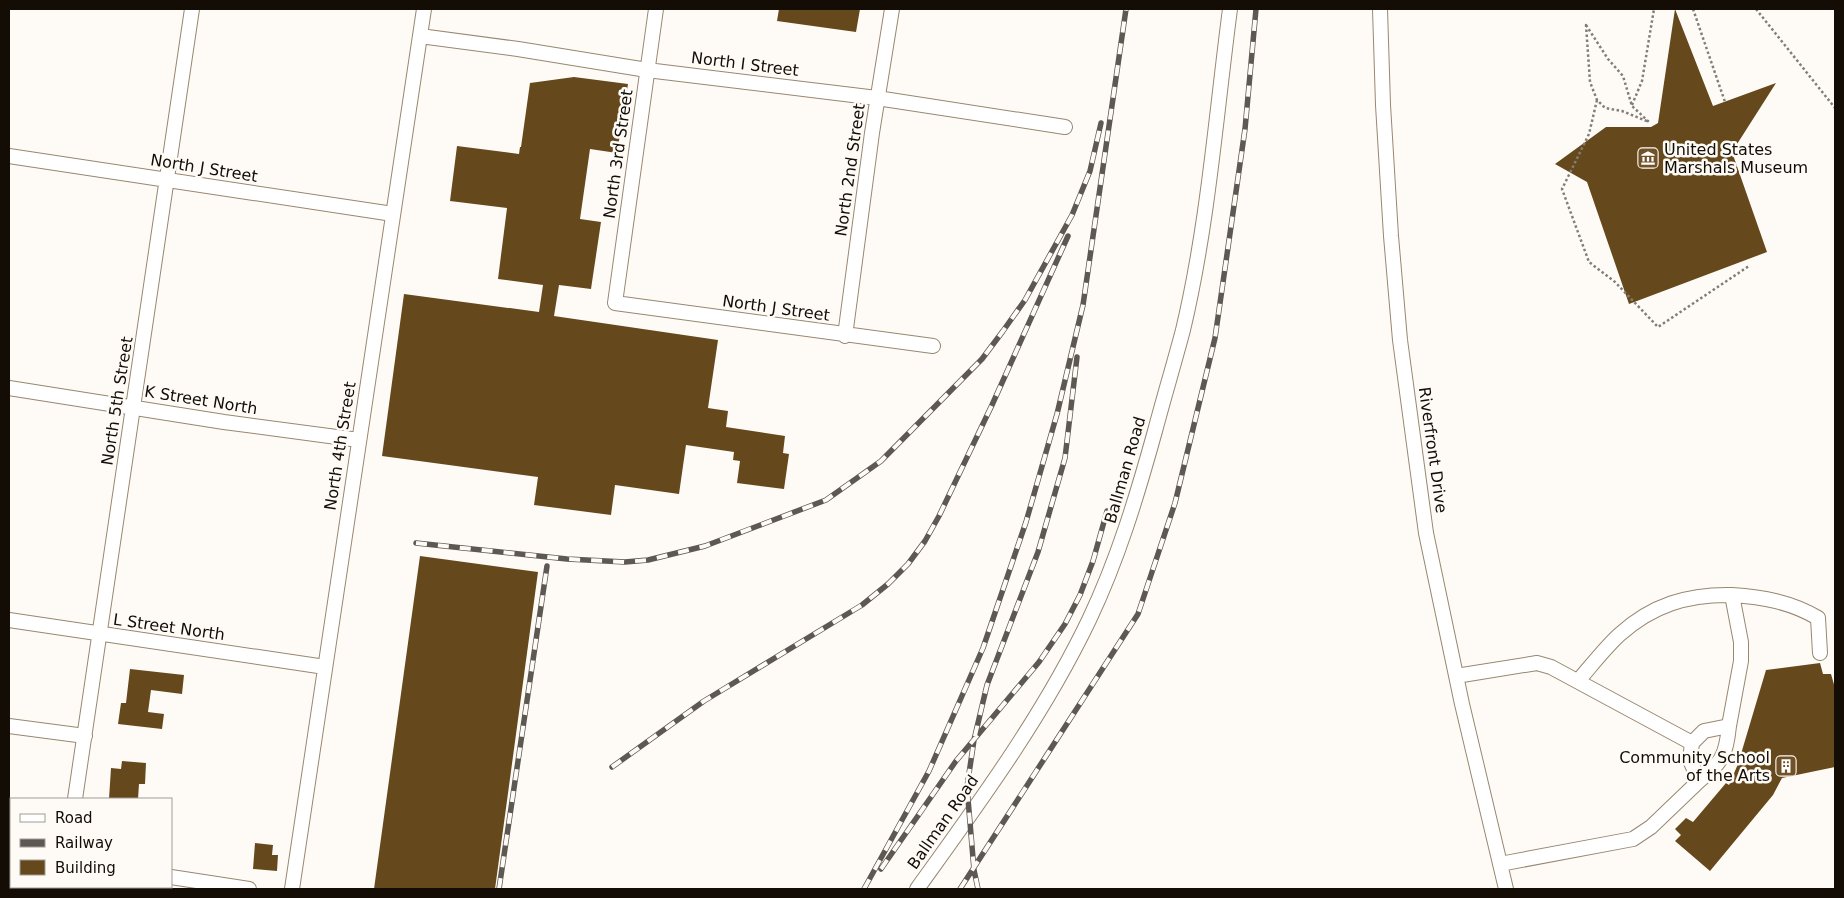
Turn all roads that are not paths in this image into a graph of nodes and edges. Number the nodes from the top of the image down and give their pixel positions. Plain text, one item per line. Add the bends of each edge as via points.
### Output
1 (192, 9) edge
2 (424, 9) edge
3 (656, 9) edge
4 (892, 9) edge
5 (1230, 9) edge
6 (1380, 9) edge
7 (420, 36) junction
8 (647, 70) junction
9 (877, 98) junction
10 (1065, 127) dead end
11 (9, 156) edge
12 (168, 180) junction
13 (393, 214) junction
14 (615, 303) joint
15 (845, 336) junction
16 (933, 346) dead end
17 (9, 388) edge
18 (134, 408) junction
19 (359, 440) junction
20 (1732, 595) junction
21 (9, 620) edge
22 (100, 634) junction
23 (1820, 653) dead end
24 (325, 667) junction
25 (1456, 676) junction
26 (1578, 681) junction
27 (9, 726) edge
28 (1729, 726) junction
29 (85, 736) junction
30 (1692, 744) junction
31 (1699, 781) junction
32 (75, 798) edge
33 (1500, 864) junction
34 (172, 878) edge
35 (249, 889) edge
36 (292, 889) edge
37 (917, 889) edge
38 (1506, 889) edge

1 - 12 street, North 5th Street
2 - 7 street, North 4th Street
3 - 8 street, North 3rd Street
4 - 9 street, North 2nd Street
5 - 37 street, Ballman Road via 1204,215 1183,329 1120,548 1089,619 1053,687 984,795
6 - 25 street, Riverfront Drive via 1382,105 1400,340 1426,533
7 - 8 street, North I Street
7 - 13 street, North 4th Street
8 - 9 street, North I Street
8 - 14 street, North 3rd Street
9 - 10 street, North I Street
9 - 15 street, North 2nd Street
11 - 12 street, North J Street
12 - 13 street, North J Street
12 - 18 street, North 5th Street
13 - 19 street, North 4th Street
14 - 15 street, North J Street
15 - 16 street, North J Street
17 - 18 street, K Street North
18 - 19 street, K Street North
18 - 22 street, North 5th Street
19 - 24 street, North 4th Street
20 - 23 street via 1778,601 1802,608 1818,618
20 - 26 street via 1709,594 1673,602 1646,615 1619,635
20 - 28 street via 1741,652
21 - 22 street, L Street North
22 - 24 street, L Street North
22 - 29 street, North 5th Street
24 - 36 street, North 4th Street
25 - 26 street via 1537,663
25 - 33 street, Riverfront Drive
26 - 30 street
27 - 29 street
28 - 30 street via 1704,731
28 - 31 street via 1724,755
29 - 32 street, North 5th Street
30 - 31 street via 1690,760
31 - 33 street via 1651,827 1633,839
33 - 38 street, Riverfront Drive
34 - 35 street

